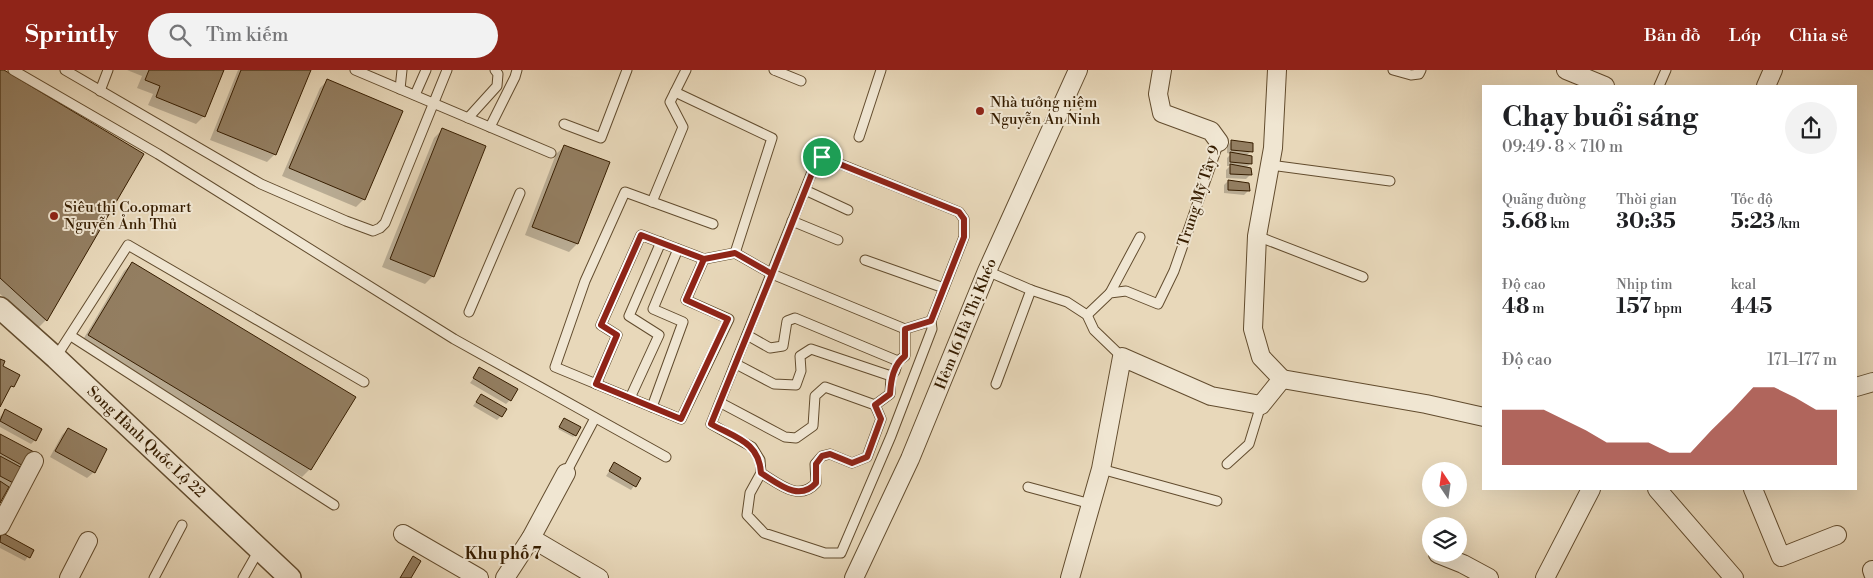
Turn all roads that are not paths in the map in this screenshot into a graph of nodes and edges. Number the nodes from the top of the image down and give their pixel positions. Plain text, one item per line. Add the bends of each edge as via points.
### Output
1 (13, 70) edge
2 (65, 70) edge
3 (108, 70) edge
4 (355, 70) edge
5 (402, 70) edge
6 (426, 70) edge
7 (447, 70) edge
8 (495, 70) edge
9 (516, 70) edge
10 (627, 70) edge
11 (686, 70) edge
12 (774, 70) edge
13 (881, 70) edge
14 (1078, 70) edge
15 (1162, 70) edge
16 (1277, 70) edge
17 (1393, 70) edge
18 (1421, 70) edge
19 (1566, 70) edge
20 (1666, 70) edge
21 (1773, 70) edge
22 (801, 81) dead end
23 (1604, 85) edge
24 (1659, 85) edge
25 (1766, 85) edge
26 (400, 89) junction
27 (100, 91) junction
28 (675, 92) junction
29 (414, 95) junction
30 (434, 103) junction
31 (468, 118) junction
32 (564, 124) dead end
33 (490, 127) junction
34 (859, 137) dead end
35 (1219, 142) joint
36 (552, 153) dead end
37 (1270, 165) junction
38 (1390, 181) dead end
39 (805, 190) junction
40 (520, 194) dead end
41 (652, 202) junction
42 (848, 210) dead end
43 (792, 221) junction
44 (713, 224) dead end
45 (1257, 236) junction
46 (1140, 237) dead end
47 (838, 240) dead end
48 (661, 242) junction
49 (678, 249) junction
50 (735, 253) junction
51 (704, 259) junction
52 (865, 260) dead end
53 (987, 271) junction
54 (772, 274) junction
55 (1363, 277) dead end
56 (944, 288) junction
57 (1031, 290) junction
58 (1110, 293) junction
59 (0, 308) edge
60 (469, 312) dead end
61 (1087, 315) junction
62 (931, 321) junction
63 (905, 329) junction
64 (747, 335) junction
65 (71, 336) junction
66 (1122, 357) junction
67 (56, 358) junction
68 (898, 361) junction
69 (736, 364) junction
70 (891, 376) junction
71 (1282, 379) junction
72 (364, 382) dead end
73 (1873, 382) edge
74 (596, 384) junction
75 (996, 384) dead end
76 (1857, 387) edge
77 (630, 398) junction
78 (720, 403) junction
79 (1261, 404) junction
80 (875, 405) junction
81 (652, 407) junction
82 (1482, 417) edge
83 (595, 418) junction
84 (666, 457) dead end
85 (34, 461) dead end
86 (1227, 464) dead end
87 (1101, 469) junction
88 (566, 473) joint
89 (761, 473) junction
90 (1028, 487) dead end
91 (1590, 490) edge
92 (1658, 490) edge
93 (1753, 490) edge
94 (1217, 501) dead end
95 (1091, 504) junction
96 (334, 505) dead end
97 (182, 525) dead end
98 (0, 526) edge
99 (403, 534) dead end
100 (1838, 535) dead end
101 (531, 538) junction
102 (88, 541) dead end
103 (260, 549) junction
104 (1458, 562) edge
105 (69, 578) edge
106 (154, 578) edge
107 (243, 578) edge
108 (290, 578) edge
109 (479, 578) edge
110 (505, 578) edge
111 (600, 578) edge
112 (854, 578) edge
113 (1070, 578) edge
114 (1488, 578) edge
115 (1545, 578) edge
116 (1734, 578) edge

1 - 83 lane via 158,154 454,339
2 - 27 lane
3 - 27 lane
4 - 26 lane
5 - 26 lane
6 - 29 lane
7 - 30 lane
8 - 31 lane via 497,86
9 - 33 lane
10 - 32 lane via 601,138
11 - 28 lane
12 - 22 lane
13 - 34 lane
14 - 53 street, Hẻm 16 Hà Thị Khéo
15 - 35 street, Trung Mỹ Tây 9 via 1158,94 1162,113 1211,131
16 - 37 street
17 - 18 lane via 1411,75
19 - 23 street
20 - 24 lane
21 - 25 street
26 - 29 lane
27 - 30 lane via 261,184 373,231 385,223
28 - 41 lane via 670,102 683,127
28 - 50 lane via 772,138
29 - 30 lane
30 - 31 lane
31 - 33 lane
33 - 36 lane
35 - 58 lane, Trung Mỹ Tây 9 via 1174,271 1158,304 1126,290
37 - 38 lane
37 - 45 street
39 - 42 lane
39 - 43 lane
39 - 56 lane via 818,158 822,157 959,212 964,219 964,237
40 - 60 lane
41 - 44 lane
41 - 74 lane via 625,192 585,281 556,367
43 - 47 lane
43 - 54 lane
45 - 55 lane
45 - 71 street via 1253,329 1261,357
46 - 58 lane
48 - 49 lane
48 - 74 lane via 641,235 601,325 617,335
48 - 77 lane via 629,316 659,335
49 - 51 lane
49 - 81 lane via 653,309 683,322
50 - 51 lane
50 - 54 lane
51 - 81 lane via 686,300 728,319 681,419
52 - 56 lane
53 - 57 lane
53 - 112 street, Hẻm 16 Hà Thị Khéo via 910,459
54 - 63 lane
54 - 64 lane
56 - 62 lane
57 - 61 lane via 1066,302
57 - 75 lane
58 - 61 lane
59 - 67 street, Song Hành Quốc Lộ 22
61 - 66 lane via 1094,330
62 - 63 lane
62 - 89 lane via 932,329 891,436 841,553 825,553 764,533 747,515 750,493
63 - 68 lane via 905,356
64 - 68 lane via 770,348 783,346 787,321 795,318
64 - 69 lane
65 - 67 lane
65 - 72 lane via 128,245
65 - 96 lane
66 - 79 street via 1211,396
66 - 87 street
67 - 103 street, Song Hành Quốc Lộ 22
68 - 70 lane
69 - 70 lane via 774,384 796,385 801,370 800,356 811,349
69 - 78 lane
70 - 80 lane via 890,394
71 - 79 street
71 - 82 street
73 - 76 street
74 - 77 lane
77 - 81 lane
78 - 80 lane via 785,437 796,438 813,426 815,396 826,387
78 - 89 lane via 711,424 752,447 760,460
79 - 86 lane via 1249,444
80 - 89 lane via 881,419 867,457 852,463 830,454 822,456 816,464 816,483 810,490 794,492
83 - 84 lane
83 - 88 lane
85 - 98 street
87 - 94 lane
87 - 95 street
88 - 101 street
90 - 95 lane
91 - 115 street
92 - 116 street
93 - 100 street via 1781,558
95 - 113 street
97 - 106 lane
99 - 109 street
101 - 110 street
101 - 111 street
102 - 105 street
103 - 107 lane
103 - 108 street, Song Hành Quốc Lộ 22
104 - 114 street

